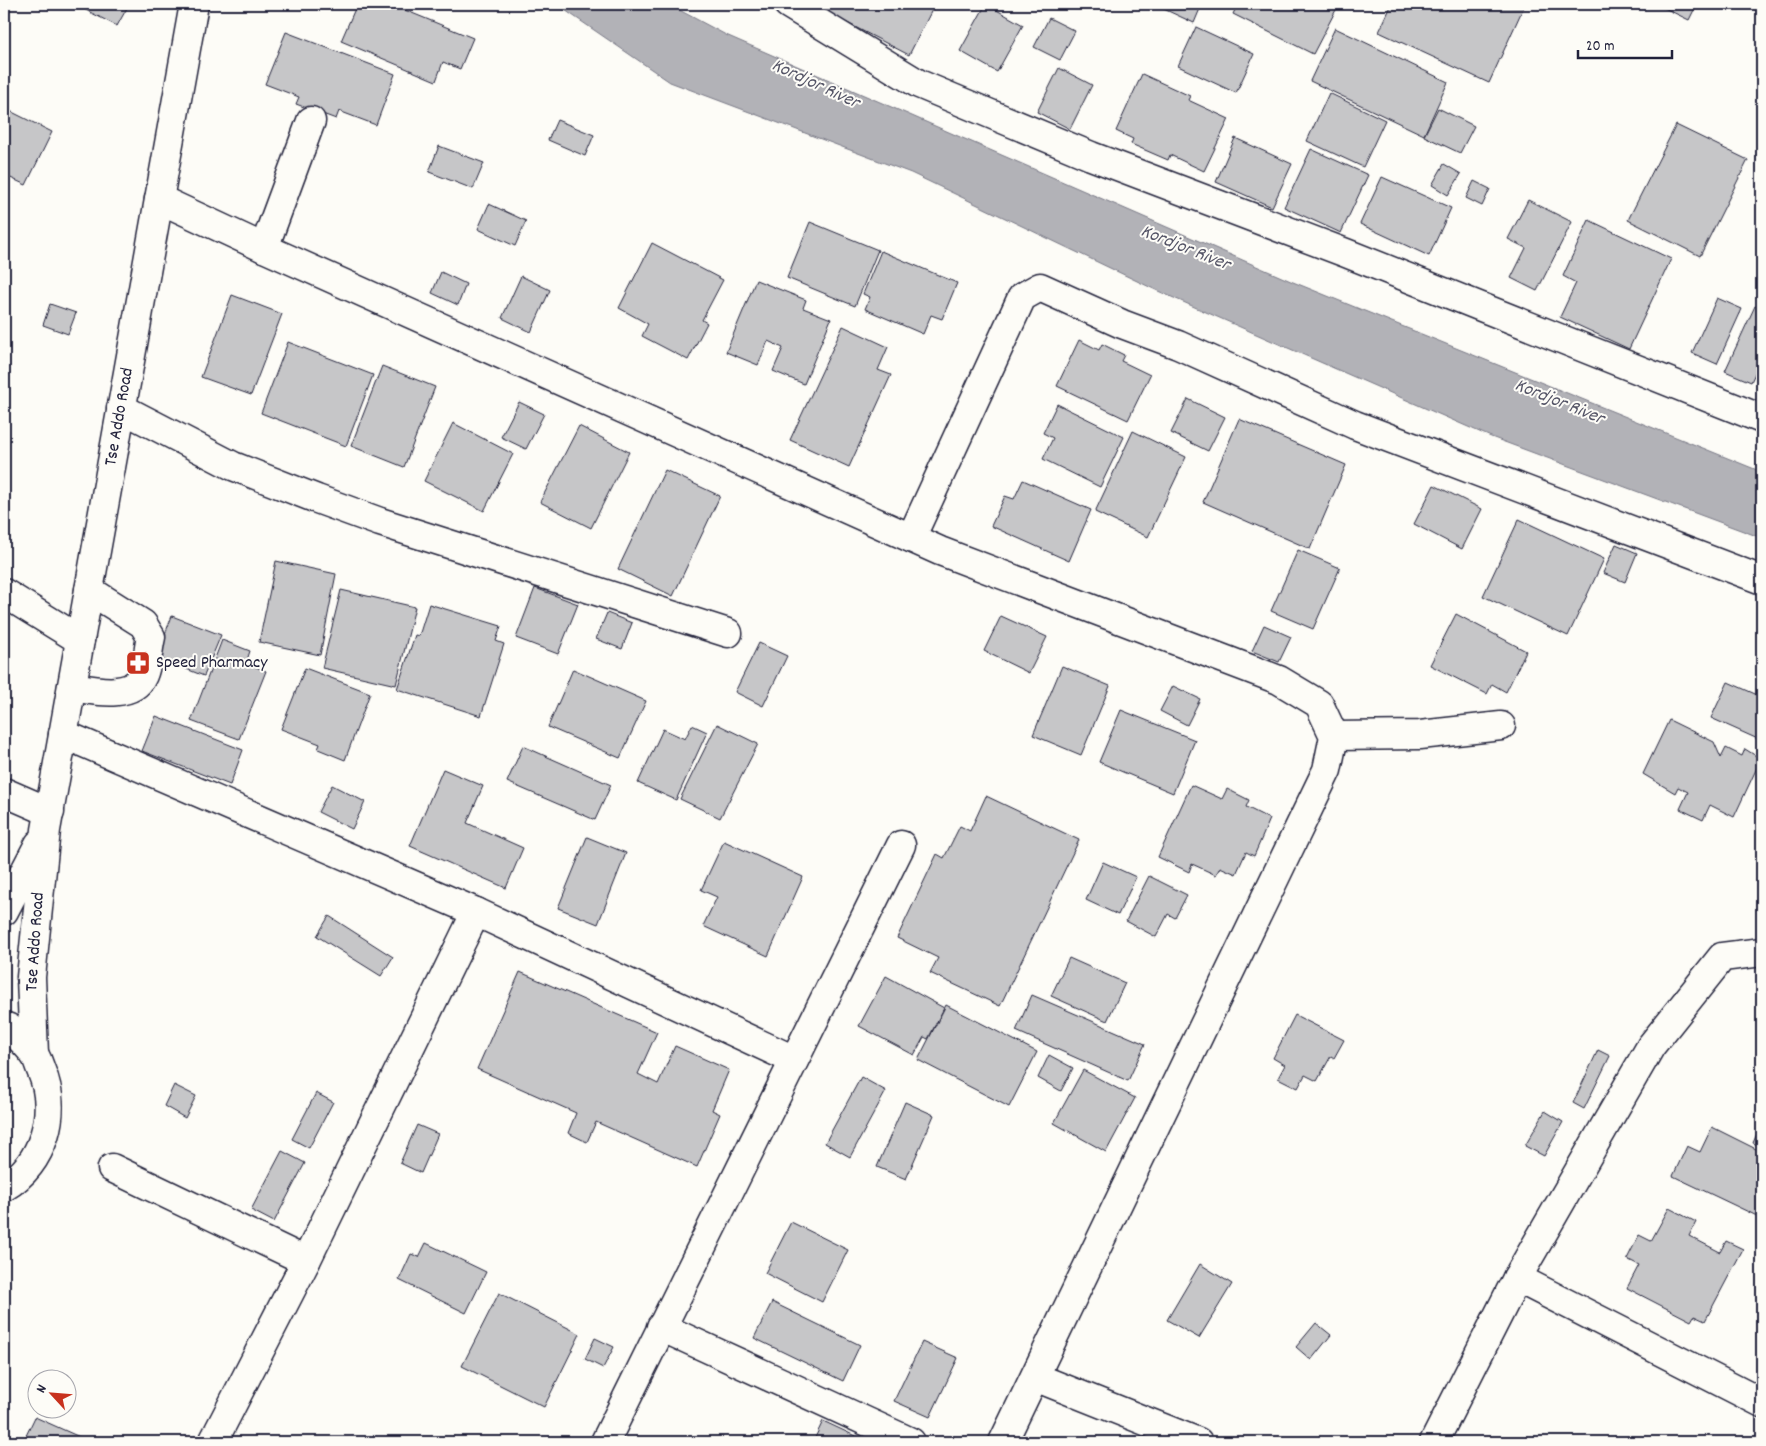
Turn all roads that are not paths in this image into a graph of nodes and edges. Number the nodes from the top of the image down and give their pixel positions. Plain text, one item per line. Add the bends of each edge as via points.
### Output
1 (194, 4) edge
2 (788, 4) edge
3 (311, 121) dead end
4 (159, 199) junction
5 (264, 248) junction
6 (122, 408) junction
7 (1762, 419) edge
8 (911, 538) junction
9 (1762, 580) edge
10 (90, 590) junction
11 (4, 593) edge
12 (728, 633) dead end
13 (80, 640) junction
14 (72, 687) junction
15 (1501, 726) dead end
16 (63, 734) junction
17 (1334, 736) junction
18 (4, 792) edge
19 (48, 821) junction
20 (901, 845) dead end
21 (4, 911) edge
22 (476, 912) junction
23 (1762, 952) edge
24 (4, 1026) edge
25 (34, 1054) junction
26 (794, 1060) junction
27 (112, 1168) dead end
28 (4, 1187) edge
29 (306, 1260) junction
30 (1517, 1278) junction
31 (661, 1327) junction
32 (1035, 1377) junction
33 (1762, 1403) edge
34 (213, 1442) edge
35 (605, 1442) edge
36 (911, 1442) edge
37 (1003, 1442) edge
38 (1198, 1442) edge
39 (1434, 1442) edge

1 - 4 street, Tse Addo Road
2 - 7 street via 919,84 1091,156 1346,253
3 - 5 street
4 - 5 street
4 - 6 street, Tse Addo Road
5 - 8 street
6 - 10 street, Tse Addo Road
6 - 12 street via 233,466 318,499 380,522
8 - 9 street via 1022,296 1040,287 1122,324 1178,344 1355,426
8 - 17 street via 1279,680 1319,704
10 - 13 street, Tse Addo Road
10 - 14 street via 143,624 150,637 143,676 116,693
11 - 13 street
13 - 14 street, Tse Addo Road
14 - 16 street, Tse Addo Road
15 - 17 street via 1420,735
16 - 19 street, Tse Addo Road
16 - 22 street
17 - 32 street via 1327,770
18 - 19 street
19 - 21 street, Tse Addo Road
19 - 25 street, Tse Addo Road via 31,977
20 - 26 street
22 - 26 street
22 - 29 street
23 - 30 street via 1722,957 1651,1046
24 - 25 street
25 - 28 street via 48,1086 49,1120 37,1154 15,1180
26 - 31 street
27 - 29 street
29 - 34 street
30 - 33 street
30 - 39 street
31 - 35 street
31 - 36 street
32 - 37 street
32 - 38 street

